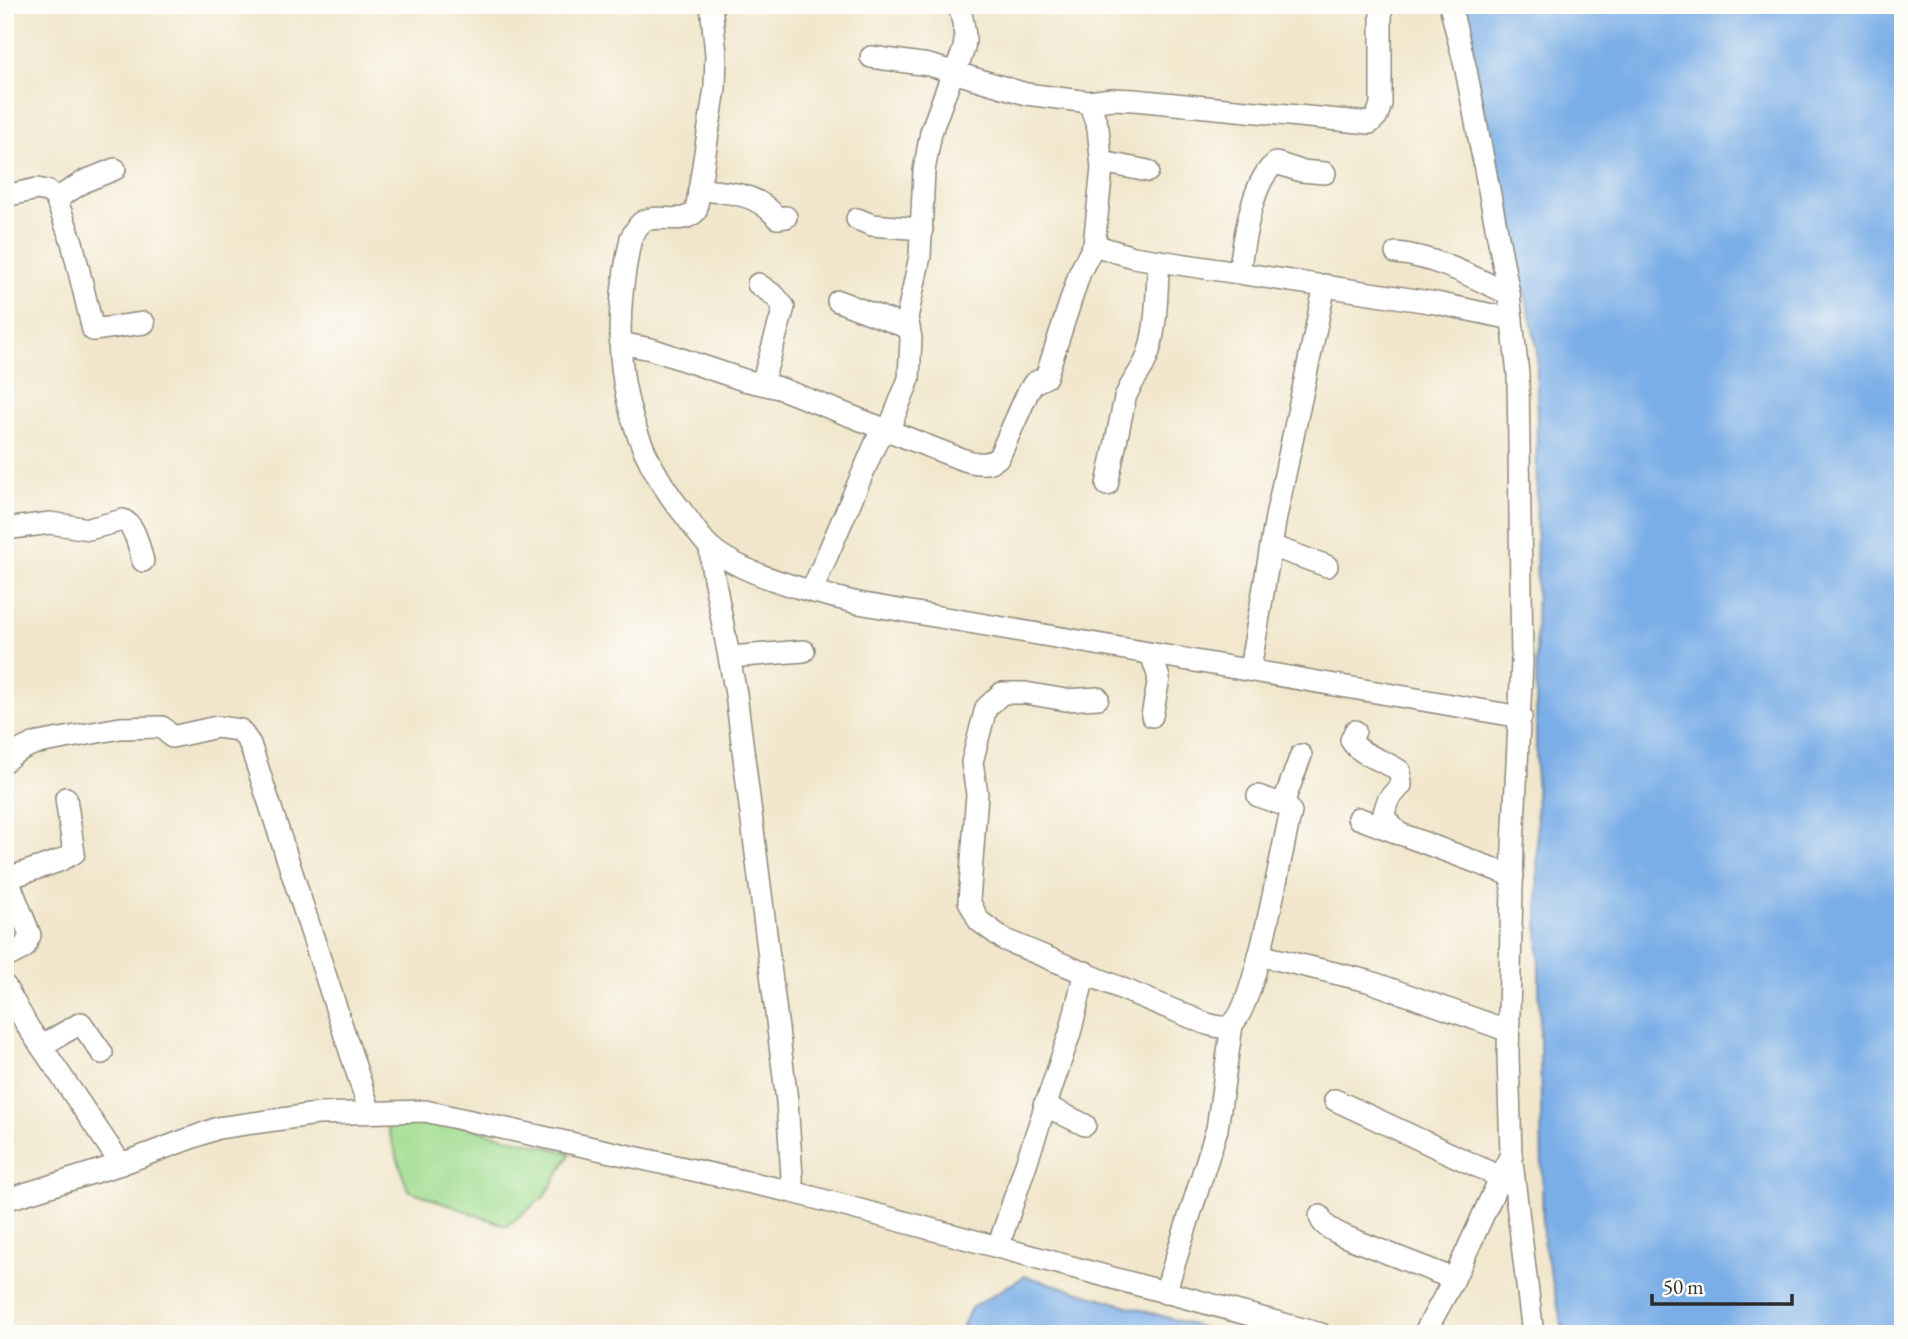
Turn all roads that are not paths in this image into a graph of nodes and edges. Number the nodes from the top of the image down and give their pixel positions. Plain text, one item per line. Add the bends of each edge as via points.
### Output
1 (711, 5) edge
2 (959, 5) edge
3 (1381, 5) edge
4 (1450, 5) edge
5 (871, 57) dead end
6 (953, 72) junction
7 (1090, 102) junction
8 (1101, 162) junction
9 (115, 169) dead end
10 (1148, 171) dead end
11 (1325, 173) dead end
12 (699, 190) junction
13 (5, 196) edge
14 (57, 199) junction
15 (786, 217) dead end
16 (857, 219) dead end
17 (922, 229) junction
18 (1094, 244) junction
19 (1396, 253) dead end
20 (1159, 261) junction
21 (1239, 272) junction
22 (758, 284) dead end
23 (1325, 285) junction
24 (1509, 294) junction
25 (838, 301) dead end
26 (1512, 319) junction
27 (144, 323) dead end
28 (909, 328) junction
29 (620, 343) junction
30 (762, 384) junction
31 (889, 429) junction
32 (1107, 485) dead end
33 (5, 529) edge
34 (1271, 546) junction
35 (710, 547) junction
36 (143, 561) dead end
37 (1327, 566) dead end
38 (814, 592) junction
39 (804, 651) dead end
40 (1151, 654) junction
41 (730, 657) junction
42 (1250, 669) junction
43 (1098, 698) dead end
44 (1152, 716) dead end
45 (1521, 717) junction
46 (1355, 731) dead end
47 (1301, 755) dead end
48 (5, 761) edge
49 (1258, 796) dead end
50 (66, 798) dead end
51 (1283, 804) junction
52 (1358, 818) dead end
53 (1399, 834) junction
54 (6, 875) edge
55 (1513, 876) junction
56 (1259, 955) junction
57 (5, 958) edge
58 (1085, 972) junction
59 (5, 986) edge
60 (1232, 1025) junction
61 (1509, 1031) junction
62 (41, 1046) junction
63 (102, 1053) dead end
64 (1335, 1100) dead end
65 (1044, 1105) junction
66 (370, 1112) junction
67 (1085, 1125) dead end
68 (1511, 1154) junction
69 (121, 1164) junction
70 (1500, 1177) junction
71 (793, 1192) junction
72 (5, 1200) edge
73 (1320, 1216) dead end
74 (998, 1247) junction
75 (1454, 1279) junction
76 (1165, 1293) junction
77 (1321, 1334) edge
78 (1424, 1334) edge
79 (1533, 1334) edge

1 - 12 street via 715,88
2 - 6 street via 965,50
3 - 7 street via 1381,104 1370,123 1134,100
4 - 24 street
5 - 6 street
6 - 7 street via 1026,94
6 - 17 street via 928,145
7 - 8 street
8 - 10 street
8 - 18 street
9 - 14 street
11 - 21 street via 1276,163 1269,167 1249,209
12 - 15 street via 755,199 777,218
12 - 29 street via 693,215 647,220 631,238
13 - 14 street via 37,189
14 - 27 street via 92,329
16 - 17 street via 872,225
17 - 28 street
18 - 20 street
18 - 31 street via 1080,272 1046,377 1028,392 995,460 981,464 961,459
19 - 24 street via 1462,271
20 - 21 street
20 - 32 street via 1150,346 1125,398
21 - 23 street
22 - 30 street via 784,307
23 - 26 street
23 - 34 street
24 - 26 street
25 - 28 street
26 - 45 street via 1518,387
28 - 31 street via 909,379
29 - 30 street
29 - 35 street via 626,400 645,455 670,498
30 - 31 street
31 - 38 street via 878,438
33 - 36 street via 50,523 89,529 123,520 132,528
34 - 37 street
34 - 42 street
35 - 38 street via 754,571
35 - 41 street
38 - 40 street
39 - 41 street
40 - 42 street
40 - 44 street via 1159,678
41 - 71 street via 787,1101
42 - 45 street
43 - 58 street via 1066,700 1002,693 986,709 972,762 977,794 969,901 979,921 1005,940
45 - 55 street
46 - 53 street via 1351,740 1355,747 1400,771 1401,785 1388,800 1383,816
47 - 51 street
48 - 66 street via 33,744 113,729 156,726 172,737 217,727 240,730 250,744
49 - 51 street
50 - 54 street via 74,853
51 - 56 street via 1291,812
52 - 53 street
53 - 55 street
54 - 57 street via 30,935 24,948
55 - 61 street
56 - 60 street via 1240,1017
56 - 61 street via 1368,981
58 - 60 street via 1207,1024
58 - 65 street via 1070,1033
59 - 62 street
60 - 76 street via 1217,1129
61 - 68 street
62 - 63 street via 80,1023
62 - 69 street
64 - 70 street
65 - 67 street
65 - 74 street
66 - 69 street via 317,1114 218,1128
66 - 71 street via 425,1111
68 - 70 street
68 - 79 street
69 - 72 street
70 - 75 street
71 - 74 street
73 - 75 street via 1344,1236
74 - 76 street
75 - 78 street
76 - 77 street

